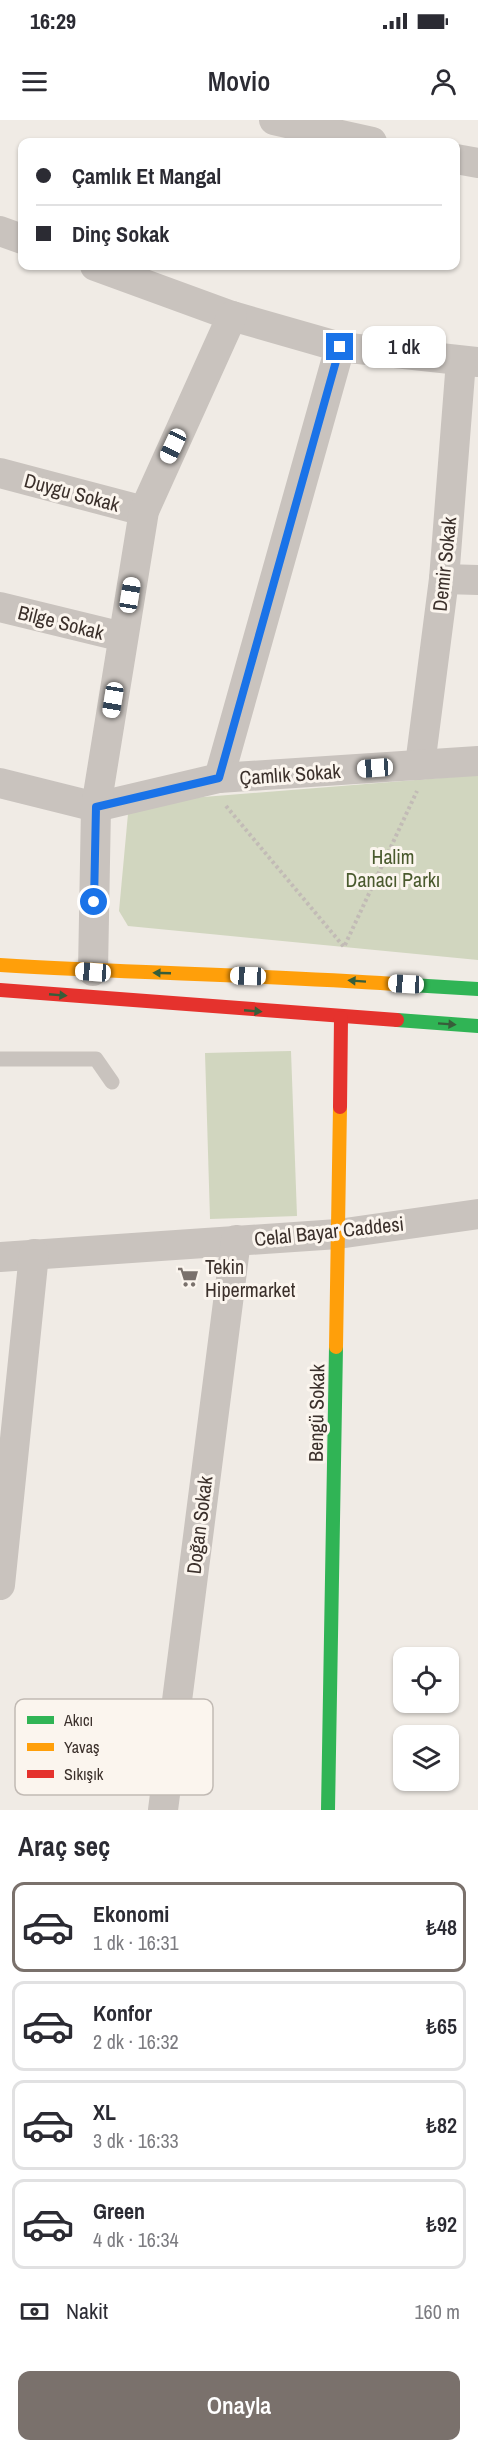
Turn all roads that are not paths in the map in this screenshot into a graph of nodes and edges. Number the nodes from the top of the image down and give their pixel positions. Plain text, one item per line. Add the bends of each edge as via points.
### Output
1 (274, 120) edge
2 (354, 138) edge
3 (460, 160) edge
4 (478, 163) edge
5 (0, 231) edge
6 (18, 238) edge
7 (106, 270) edge
8 (232, 316) junction
9 (340, 347) junction
10 (470, 362) edge
11 (0, 473) edge
12 (144, 511) junction
13 (444, 579) junction
14 (478, 580) edge
15 (0, 607) edge
16 (123, 637) junction
17 (478, 761) edge
18 (419, 778) junction
19 (0, 783) edge
20 (222, 792) junction
21 (96, 807) junction
22 (0, 965) edge
23 (93, 972) junction
24 (478, 989) edge
25 (0, 990) edge
26 (341, 1018) junction
27 (478, 1026) edge
28 (0, 1059) edge
29 (112, 1083) dead end
30 (478, 1214) edge
31 (338, 1234) junction
32 (236, 1240) junction
33 (34, 1254) junction
34 (0, 1257) edge
35 (0, 1585) edge
36 (177, 1699) edge
37 (165, 1795) edge
38 (163, 1810) edge
39 (328, 1810) edge

1 - 2 street
3 - 4 street
5 - 6 street
7 - 8 street
8 - 9 street
8 - 12 street
9 - 10 street
9 - 20 street
10 - 13 street, Demir Sokak
11 - 12 street, Duygu Sokak
12 - 16 street
13 - 14 street
13 - 18 street, Demir Sokak
15 - 16 street, Bilge Sokak
16 - 21 street
17 - 18 street, Çamlık Sokak
18 - 20 street, Çamlık Sokak
19 - 21 street, Çamlık Sokak
20 - 21 street, Çamlık Sokak
21 - 23 street
22 - 23 street
24 -> 23 street via 292,977
25 -> 26 street
26 -> 27 street
26 - 31 street, Bengü Sokak
28 - 29 lane via 96,1059
30 - 31 street, Celal Bayar Caddesi
31 - 32 street, Celal Bayar Caddesi
31 - 39 street, Bengü Sokak
32 - 33 street, Celal Bayar Caddesi
32 - 36 street, Doğan Sokak
33 - 34 street, Celal Bayar Caddesi
33 - 35 street
37 - 38 street, Doğan Sokak

